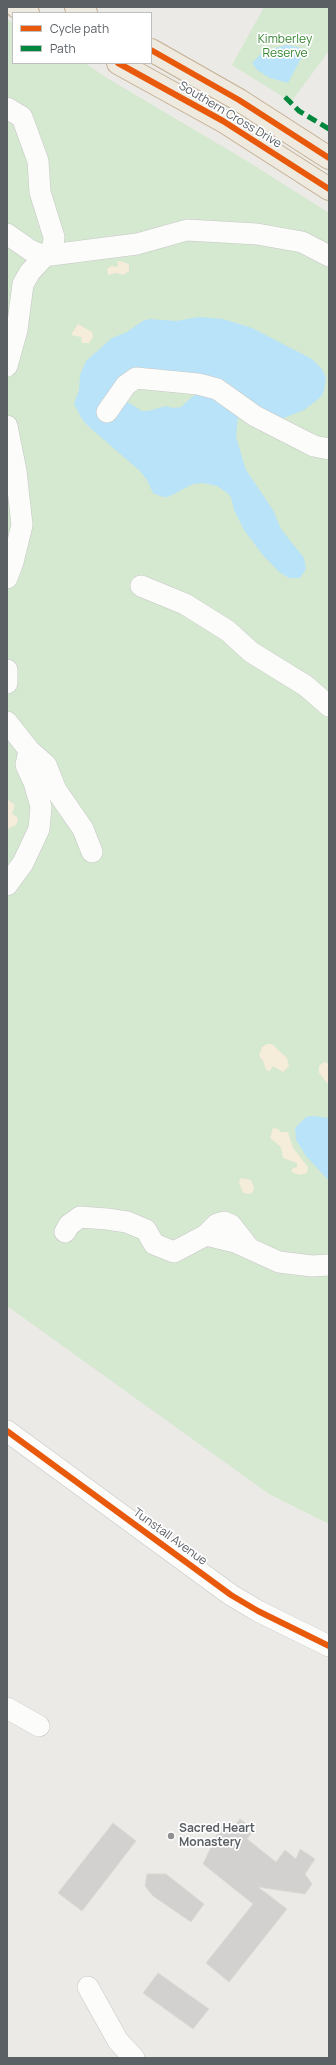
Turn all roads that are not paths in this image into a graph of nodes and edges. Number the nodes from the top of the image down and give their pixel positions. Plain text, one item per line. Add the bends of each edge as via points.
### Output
1 (17, 7) edge
2 (26, 12) edge
3 (152, 51) edge
4 (120, 64) edge
5 (7, 108) edge
6 (329, 158) edge
7 (329, 189) edge
8 (7, 234) edge
9 (43, 256) junction
10 (329, 256) edge
11 (7, 366) edge
12 (107, 412) dead end
13 (7, 426) edge
14 (329, 448) edge
15 (7, 578) edge
16 (141, 586) dead end
17 (7, 670) edge
18 (7, 683) edge
19 (329, 706) edge
20 (7, 722) edge
21 (29, 750) junction
22 (92, 852) dead end
23 (7, 885) edge
24 (65, 1232) dead end
25 (329, 1266) edge
26 (7, 1431) edge
27 (329, 1646) edge
28 (7, 1708) edge
29 (39, 1726) dead end
30 (88, 1987) dead end
31 (134, 2058) edge

1 - 2 highway
3 - 6 highway, Southern Cross Drive via 239,100
4 - 7 highway, Southern Cross Drive via 223,121
5 - 9 street via 22,117 46,161 40,192 54,237 53,248
8 - 9 street
9 - 10 street via 137,244 187,230 258,234 302,242
9 - 11 street via 23,284 17,330
12 - 14 street via 126,385 136,378 198,384 217,389 255,416 314,446
13 - 15 street via 16,471 22,525
16 - 19 street via 185,604 222,627 251,652 306,686
17 - 18 street
20 - 21 street
21 - 22 street via 46,765 56,790 83,829
21 - 23 street via 26,765 41,807 39,829 23,863
24 - 25 street via 69,1225 80,1217 127,1222 146,1230 154,1244 174,1252 206,1235 235,1242 279,1262
26 - 27 street, Tunstall Avenue via 232,1595 258,1611
28 - 29 street
30 - 31 street via 118,2041

